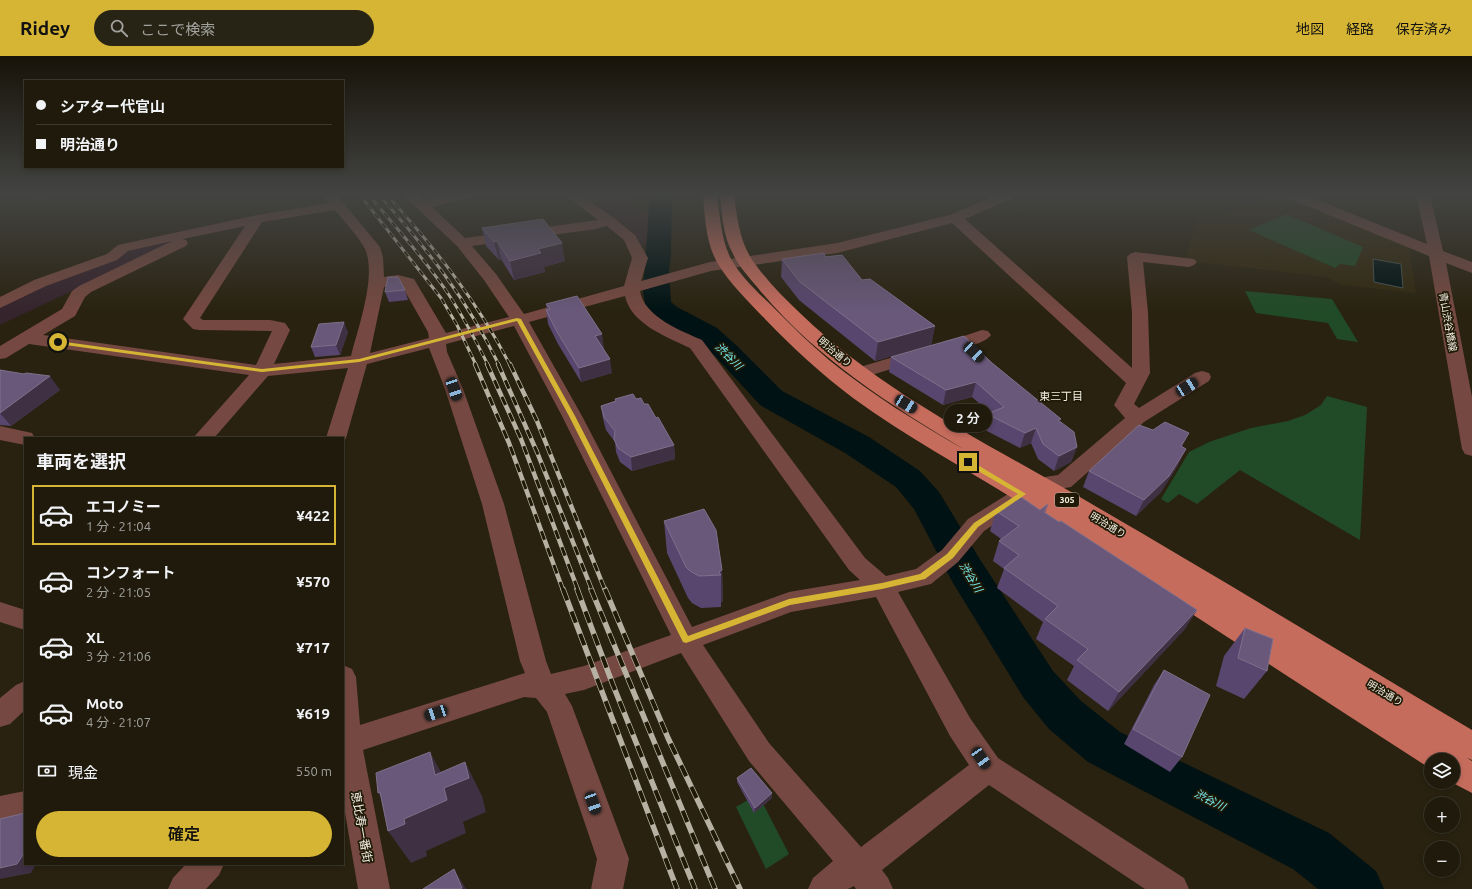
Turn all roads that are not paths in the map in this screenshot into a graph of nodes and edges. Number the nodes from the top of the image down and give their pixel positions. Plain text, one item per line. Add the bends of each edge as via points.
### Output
1 (187, 234) edge
2 (202, 234) edge
3 (247, 234) edge
4 (361, 234) edge
5 (452, 234) edge
6 (530, 234) edge
7 (625, 234) edge
8 (715, 234) edge
9 (733, 234) edge
10 (893, 234) edge
11 (973, 234) edge
12 (1389, 234) edge
13 (1432, 234) edge
14 (462, 243) junction
15 (1436, 253) junction
16 (1189, 262) dead end
17 (736, 263) junction
18 (1472, 268) edge
19 (377, 283) junction
20 (636, 288) junction
21 (0, 303) edge
22 (519, 319) junction
23 (982, 335) dead end
24 (26, 338) junction
25 (437, 341) junction
26 (949, 346) junction
27 (0, 354) edge
28 (980, 357) edge
29 (359, 361) junction
30 (262, 371) junction
31 (859, 373) junction
32 (1202, 377) dead end
33 (1136, 382) junction
34 (1137, 418) junction
35 (0, 433) edge
36 (204, 437) edge
37 (336, 437) edge
38 (24, 438) edge
39 (1472, 448) edge
40 (1031, 489) junction
41 (882, 586) junction
42 (0, 612) edge
43 (24, 620) edge
44 (686, 640) junction
45 (543, 687) junction
46 (24, 693) edge
47 (344, 710) edge
48 (0, 715) edge
49 (345, 742) edge
50 (1472, 746) edge
51 (1432, 753) edge
52 (988, 768) junction
53 (1460, 770) edge
54 (1472, 778) edge
55 (24, 806) edge
56 (0, 811) edge
57 (207, 865) edge
58 (867, 879) edge
59 (184, 889) edge
60 (374, 889) edge
61 (607, 889) edge
62 (824, 889) edge
63 (1172, 889) edge

1 - 21 street via 123,248 112,257 40,283
2 - 24 street via 85,289 78,294 69,312
3 - 30 street via 191,320 199,325 279,327 281,330
4 - 19 street via 372,247
5 - 14 street
6 - 14 street
7 - 20 street via 630,238 640,258
8 - 17 main road, 明治通り / 305 via 721,254
9 - 17 main road, 明治通り / 305 via 739,252
10 - 17 street via 837,248
11 - 33 street
12 - 15 street
13 - 15 street, 青山渋谷橋線
14 - 22 street
15 - 18 street
15 - 39 street, 青山渋谷橋線
16 - 33 street via 1135,257 1141,350 1141,373
17 - 20 street via 710,267
17 - 31 main road, 明治通り / 305
17 - 40 main road, 明治通り / 305 via 754,298 808,352 842,380 928,437
19 - 25 street via 398,280 408,282 437,332
19 - 29 street
20 - 22 street
20 - 41 street via 633,298 650,319 696,344 856,564
22 - 25 street
22 - 44 street via 572,416
23 - 26 street
24 - 27 street
24 - 30 street
25 - 29 street
25 - 45 street via 438,352 454,389 493,504 533,661
26 - 28 street
26 - 31 street
29 - 30 street
29 - 37 street
30 - 36 street
31 - 40 main road, 明治通り / 305
32 - 34 street
33 - 34 street via 1124,405
34 - 40 street via 1063,482
35 - 38 street
40 - 41 street via 976,525 950,556 922,577
40 - 50 main road, 明治通り / 305
40 - 51 main road, 明治通り / 305
41 - 44 street via 789,602
41 - 52 street via 960,727
42 - 43 street
44 - 45 street via 584,678
44 - 58 street via 759,752
45 - 49 street via 524,685
45 - 61 street via 558,706 613,858
46 - 48 street
47 - 49 street, 恵比寿一番街
49 - 60 street, 恵比寿一番街
52 - 58 street
52 - 63 street
53 - 54 main road
55 - 56 street
57 - 59 street
58 - 62 street via 841,874

